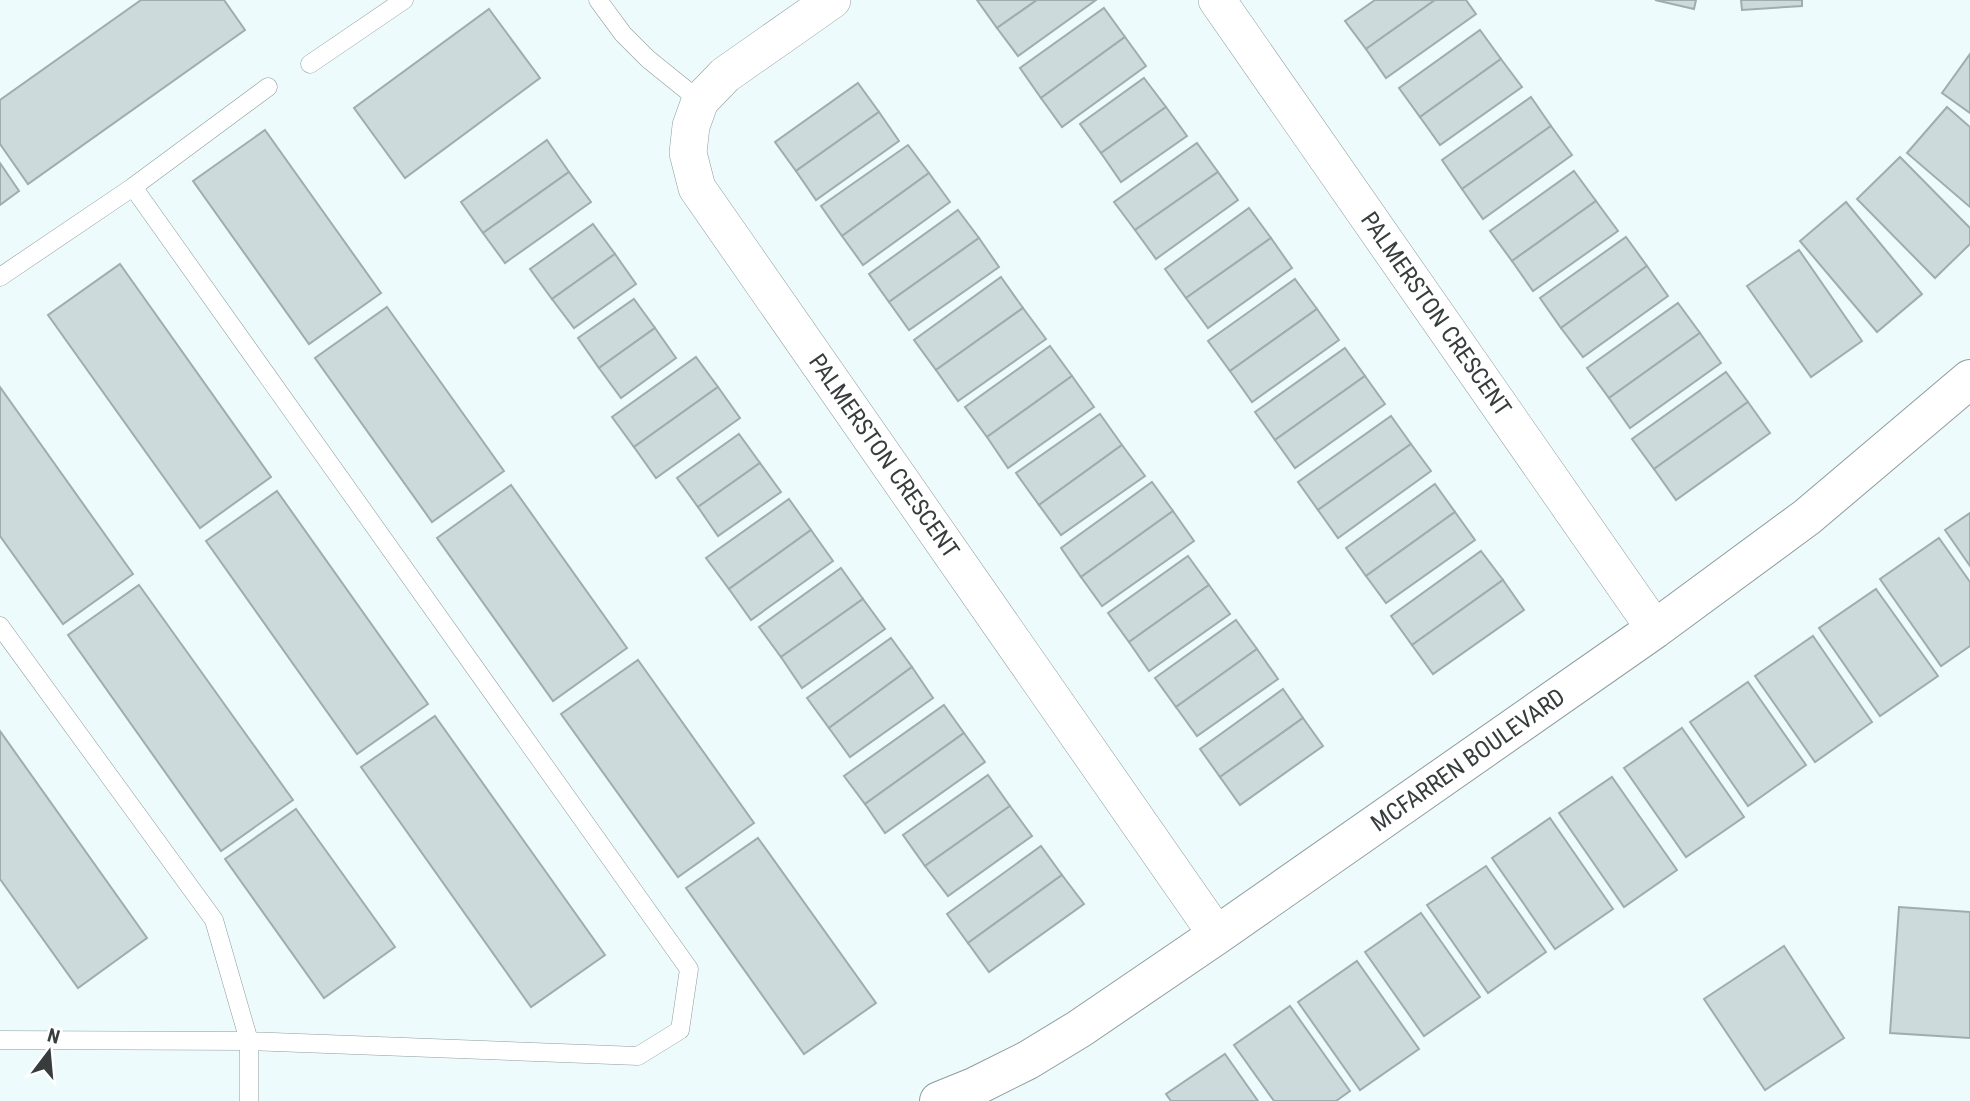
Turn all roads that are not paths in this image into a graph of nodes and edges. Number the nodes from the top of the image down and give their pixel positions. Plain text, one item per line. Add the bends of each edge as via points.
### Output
1 (404, 0) edge
2 (598, 0) edge
3 (832, 0) edge
4 (1217, 0) edge
5 (310, 64) dead end
6 (268, 87) dead end
7 (700, 101) junction
8 (133, 187) junction
9 (0, 277) edge
10 (1970, 379) edge
11 (0, 626) edge
12 (1655, 629) junction
13 (1217, 935) junction
14 (0, 1040) edge
15 (250, 1041) junction
16 (249, 1101) edge
17 (939, 1101) edge

1 - 5 lane
2 - 7 lane via 648,59
3 - 7 street, PALMERSTON CRESCENT via 726,75
4 - 12 street, PALMERSTON CRESCENT
6 - 8 lane
7 - 13 street, PALMERSTON CRESCENT via 688,153 697,188
8 - 9 lane
8 - 15 lane via 689,969 680,1030 638,1056
10 - 12 street, MCFARREN BOULEVARD via 1807,517
11 - 15 lane via 214,920
12 - 13 street, MCFARREN BOULEVARD
13 - 17 street, MCFARREN BOULEVARD via 1028,1060
14 - 15 lane
15 - 16 lane

